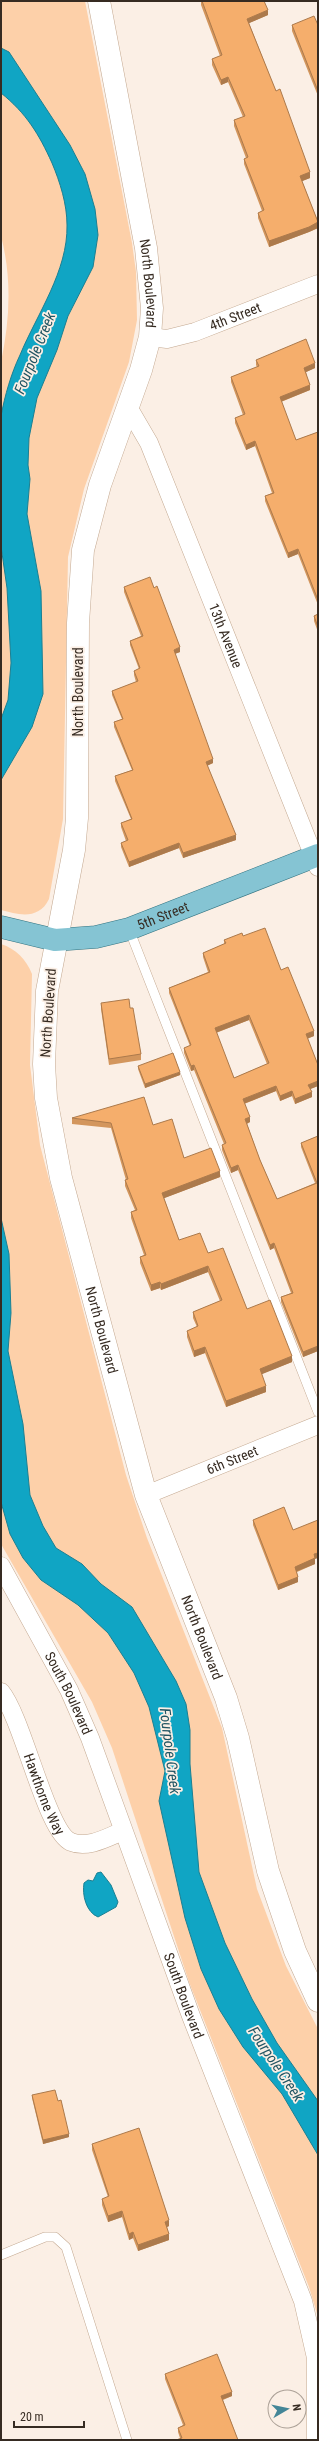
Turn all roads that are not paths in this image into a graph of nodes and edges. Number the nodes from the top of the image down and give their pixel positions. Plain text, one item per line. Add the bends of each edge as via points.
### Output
1 (99, 1) edge
2 (318, 284) edge
3 (150, 337) junction
4 (128, 407) junction
5 (317, 860) edge
6 (1, 927) edge
7 (129, 929) junction
8 (55, 940) junction
9 (318, 1412) edge
10 (318, 1425) edge
11 (146, 1494) junction
12 (1, 1566) edge
13 (1, 1692) edge
14 (123, 1831) junction
15 (317, 1997) edge
16 (1, 2255) edge
17 (126, 2440) edge
18 (316, 2440) edge

1 - 3 street, North Boulevard via 146,248 152,289
2 - 3 street, 4th Street via 195,332 166,339
3 - 4 street, North Boulevard
4 - 5 street, 13th Avenue via 149,443
4 - 8 street, North Boulevard via 100,485 83,550 78,623 78,818
5 - 7 main road, 5th Street
6 - 8 main road, 5th Street
7 - 8 main road, 5th Street via 96,937
7 - 9 lane
8 - 11 street, North Boulevard via 46,991 44,1026 44,1071 51,1136
10 - 11 street, 6th Street
11 - 15 street, North Boulevard via 226,1698 240,1745 268,1871 295,1951
12 - 14 street, South Boulevard via 69,1690 90,1738
13 - 14 street, Hawthorne Way via 17,1719 49,1810 61,1834 70,1842 82,1844
14 - 18 street, South Boulevard via 191,2016 303,2301 316,2358
16 - 17 lane via 44,2237 55,2237 66,2247

